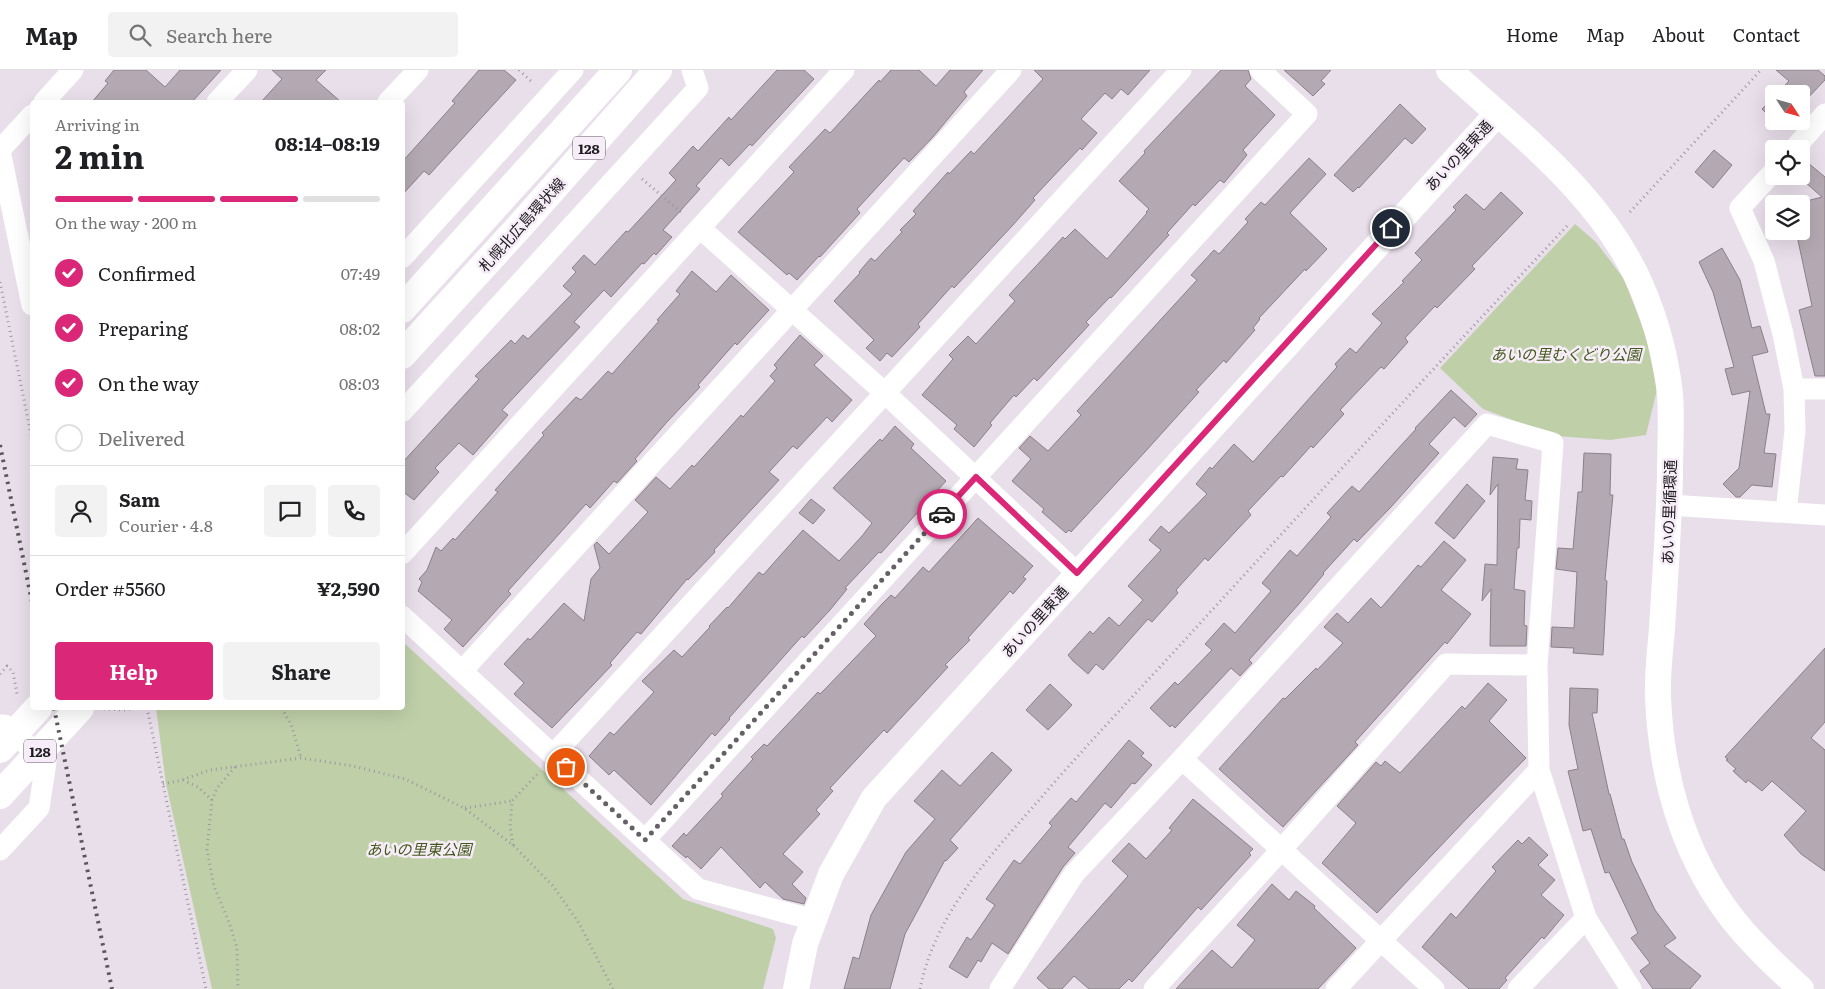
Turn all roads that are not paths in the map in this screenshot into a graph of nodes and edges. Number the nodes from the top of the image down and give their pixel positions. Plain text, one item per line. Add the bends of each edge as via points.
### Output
1 (73, 70) edge
2 (247, 70) edge
3 (418, 70) edge
4 (573, 70) edge
5 (618, 70) edge
6 (658, 70) edge
7 (692, 70) edge
8 (844, 70) edge
9 (1011, 70) edge
10 (1181, 70) edge
11 (1260, 70) edge
12 (1449, 70) edge
13 (46, 100) edge
14 (219, 100) edge
15 (390, 100) edge
16 (1497, 114) junction
17 (1825, 114) edge
18 (30, 117) edge
19 (1802, 140) edge
20 (0, 150) edge
21 (1765, 181) edge
22 (693, 223) junction
23 (405, 255) edge
24 (30, 294) edge
25 (405, 306) edge
26 (792, 311) junction
27 (405, 352) edge
28 (1794, 389) junction
29 (1825, 389) edge
30 (885, 393) junction
31 (405, 409) edge
32 (976, 477) junction
33 (1670, 505) junction
34 (1786, 512) junction
35 (1825, 515) edge
36 (405, 551) edge
37 (1077, 573) junction
38 (405, 619) edge
39 (1537, 665) junction
40 (462, 671) junction
41 (28, 701) edge
42 (78, 710) edge
43 (0, 725) edge
44 (0, 749) edge
45 (1182, 759) junction
46 (548, 762) junction
47 (1539, 770) junction
48 (0, 795) edge
49 (645, 840) junction
50 (1282, 849) junction
51 (0, 850) edge
52 (1586, 918) junction
53 (814, 920) junction
54 (1381, 940) junction
55 (796, 989) edge
56 (1000, 989) edge
57 (1154, 989) edge
58 (1336, 989) edge
59 (1434, 989) edge
60 (1518, 989) edge
61 (1631, 989) edge
62 (1800, 989) edge

1 - 13 street
2 - 14 street
3 - 15 street
4 - 23 street
5 - 25 main road, 札幌北広島環状線 / 128
6 - 27 main road, 札幌北広島環状線 / 128
7 - 31 street via 698,88
8 - 22 street
9 - 26 street
10 - 30 street
11 - 32 street via 1307,114
12 - 16 street, あいの里循環通
16 - 33 street, あいの里循環通 via 1568,179 1600,217 1641,286 1655,322 1670,395
16 - 37 street, あいの里東通
17 - 19 street
18 - 20 street
20 - 24 street
21 - 28 street via 1740,208 1764,261 1784,334
22 - 26 street
22 - 36 street
26 - 30 street
26 - 40 street
28 - 29 street
28 - 34 street via 1795,430
30 - 32 street
30 - 46 street
32 - 37 street
32 - 49 street
33 - 34 street
33 - 62 street, あいの里循環通 via 1658,695 1669,786 1682,830 1705,877 1753,944
34 - 35 street
37 - 53 street, あいの里東通 via 874,798 832,874
38 - 40 street
39 - 45 street via 1553,443 1487,424
39 - 47 street
39 - 50 street via 1446,664
40 - 46 street
41 - 44 main road, 128
42 - 48 main road, 128
43 - 51 street via 5,725 46,762 39,808
45 - 50 street
45 - 56 street via 1074,874
46 - 49 street
47 - 52 street
47 - 54 street
49 - 53 street via 698,889
50 - 54 street
50 - 57 street
52 - 60 street
52 - 61 street
53 - 55 street, あいの里東通 via 805,944
54 - 58 street
54 - 59 street

